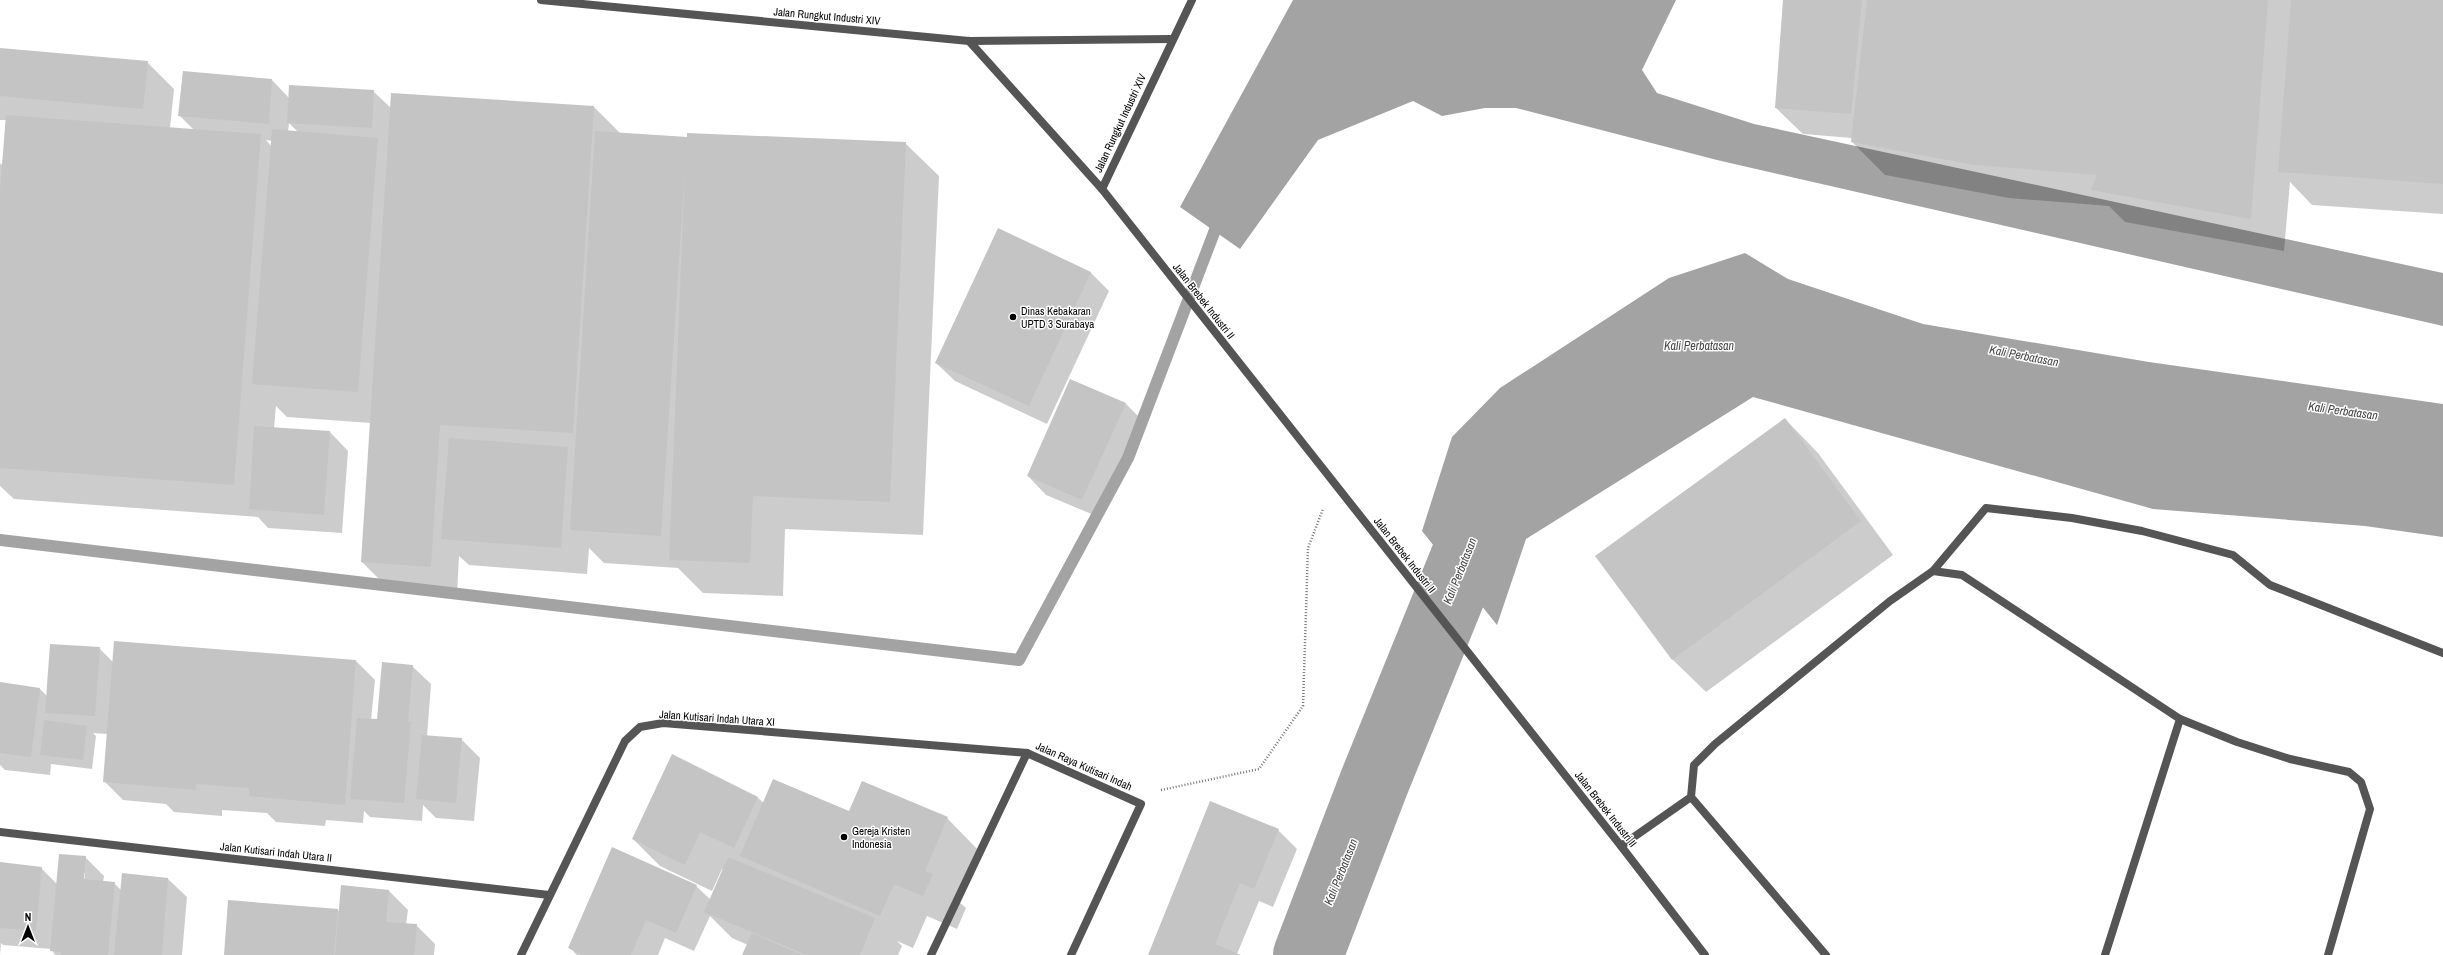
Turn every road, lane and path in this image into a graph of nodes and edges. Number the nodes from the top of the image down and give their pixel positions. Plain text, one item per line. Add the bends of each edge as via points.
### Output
1 (541, 0) edge
2 (1192, 0) edge
3 (1172, 39) junction
4 (968, 41) junction
5 (1102, 189) junction
6 (1333, 482) junction
7 (1933, 572) junction
8 (2443, 653) edge
9 (2180, 719) junction
10 (1027, 753) junction
11 (1691, 797) junction
12 (1141, 804) junction
13 (0, 832) edge
14 (1621, 846) junction
15 (549, 894) junction
16 (521, 955) edge
17 (930, 955) edge
18 (1070, 955) edge
19 (1705, 955) edge
20 (1826, 955) edge
21 (2105, 955) edge
22 (2328, 955) edge

1 - 4 street, Jalan Rungkut Industri XIV
2 - 3 street, Jalan Rungkut Industri XIV
3 - 4 street, Jalan Rungkut Industri XIV
3 - 5 street, Jalan Rungkut Industri XIV
4 - 5 street, Jalan Rungkut Industri XIV
5 - 6 street, Jalan Brebek Industri II
6 - 12 path via 1308,548 1303,706 1259,769 1164,788
6 - 14 street, Jalan Brebek Industri II
7 - 8 street via 1986,508 2072,518 2142,531 2233,555 2270,585
7 - 9 street via 1962,575
7 - 11 street via 1890,601 1715,744 1694,765
9 - 21 street
9 - 22 street via 2237,742 2290,759 2349,772 2361,782 2370,809
10 - 12 street, Jalan Raya Kutisari Indah
10 - 15 street, Jalan Kutisari Indah Utara XI via 663,723 640,727 625,741
10 - 17 street, Jalan Raya Kutisari Indah
11 - 14 street
11 - 20 street
12 - 18 street, Jalan Raya Kutisari Indah
13 - 15 street, Jalan Kutisari Indah Utara II
14 - 19 street, Jalan Brebek Industri II
15 - 16 street, Jalan Kutisari Indah Utara XI

